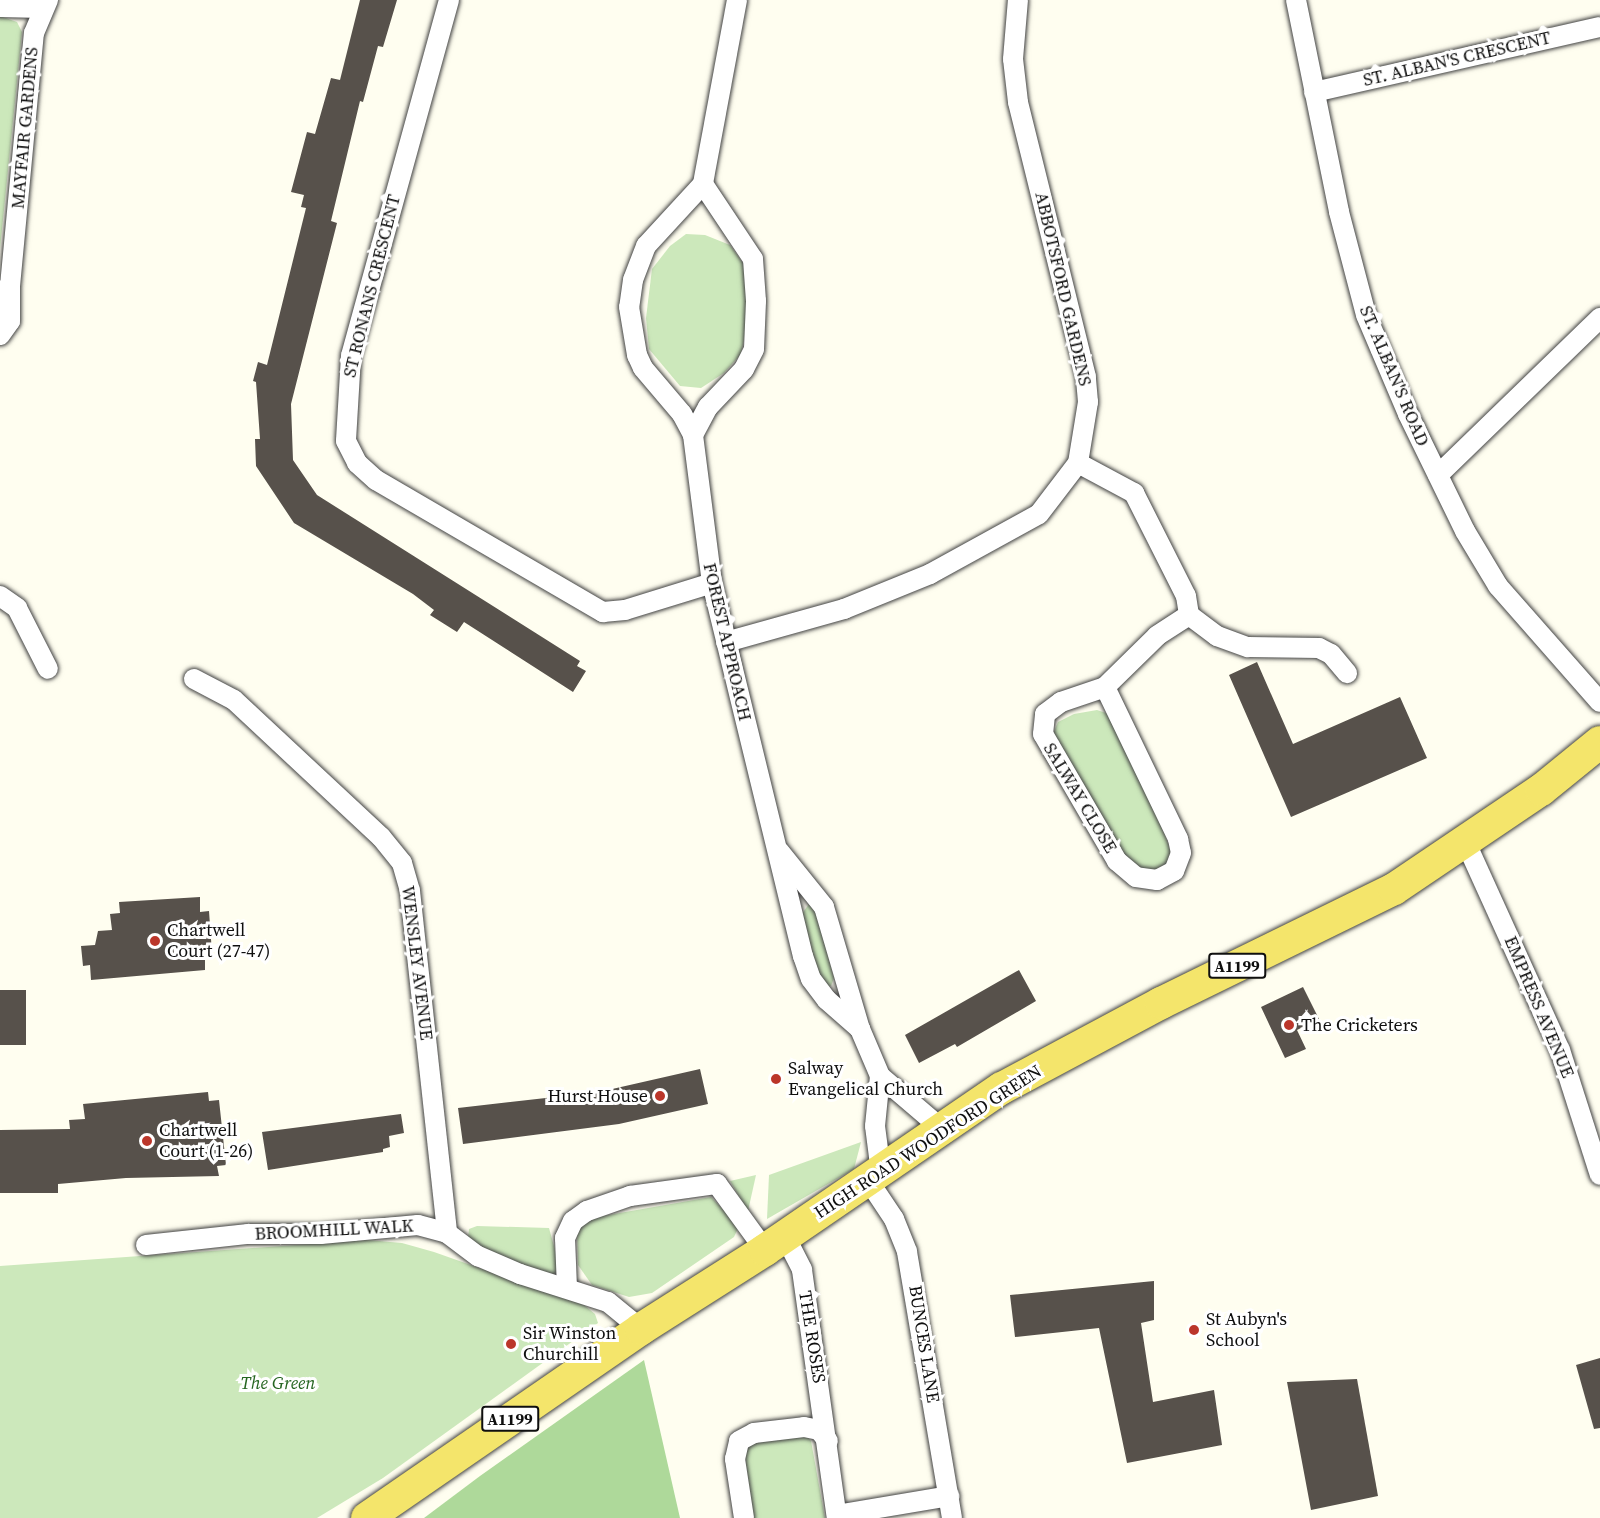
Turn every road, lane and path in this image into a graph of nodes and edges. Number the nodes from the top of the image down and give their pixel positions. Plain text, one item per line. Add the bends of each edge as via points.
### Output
1 (449, 0) edge
2 (737, 0) edge
3 (1018, 0) edge
4 (1296, 0) edge
5 (45, 4) edge
6 (0, 7) edge
7 (1600, 27) edge
8 (1314, 92) junction
9 (703, 184) junction
10 (5, 290) edge
11 (1600, 318) edge
12 (0, 335) edge
13 (693, 435) junction
14 (1078, 463) junction
15 (1438, 475) junction
16 (712, 584) junction
17 (0, 596) edge
18 (1189, 615) junction
19 (726, 642) junction
20 (48, 669) dead end
21 (1347, 673) dead end
22 (194, 679) dead end
23 (1105, 687) junction
24 (1600, 702) edge
25 (1600, 742) edge
26 (1466, 843) junction
27 (776, 846) junction
28 (860, 1029) junction
29 (880, 1076) junction
30 (942, 1129) junction
31 (1600, 1175) edge
32 (875, 1176) junction
33 (447, 1233) junction
34 (775, 1243) junction
35 (146, 1245) dead end
36 (567, 1288) junction
37 (640, 1329) junction
38 (828, 1441) junction
39 (949, 1496) junction
40 (837, 1516) edge
41 (367, 1518) edge
42 (744, 1518) edge
43 (952, 1518) edge

1 - 16 street, ST RONANS CRESCENT via 351,356 346,441 357,463 376,480 603,612 625,610
2 - 9 street
3 - 14 street, ABBOTSFORD GARDENS via 1013,59 1018,102 1086,377 1088,402
4 - 8 street, ST. ALBAN'S ROAD
5 - 6 street, MAYFAIR GARDENS
5 - 10 street, MAYFAIR GARDENS via 34,33
7 - 8 street, ST. ALBAN'S CRESCENT
8 - 15 street, ST. ALBAN'S ROAD via 1366,315
9 - 13 street via 753,259 756,301 754,349 744,369 708,407
9 - 13 street, FOREST APPROACH via 646,246 635,270 628,307 643,368 682,414
10 - 12 street, MAYFAIR GARDENS via 10,321
11 - 15 street
13 - 16 street, FOREST APPROACH
14 - 18 street via 1134,493 1186,596
14 - 19 street, ABBOTSFORD GARDENS via 1039,514 930,574 844,609
15 - 24 street, ST. ALBAN'S ROAD via 1498,586
16 - 19 street, FOREST APPROACH
17 - 20 street via 16,608
18 - 21 street via 1217,636 1241,645 1319,648 1331,654
18 - 23 street, SALWAY CLOSE via 1157,636
19 - 27 street, FOREST APPROACH
22 - 33 street, WENSLEY AVENUE via 234,700 381,837 402,863 410,891
23 - 23 street, SALWAY CLOSE via 1178,839 1181,853 1174,871 1157,880 1136,877 1117,861 1042,734 1045,714 1053,708
25 - 26 main road, HIGH ROAD WOODFORD GREEN / A1199
26 - 30 main road, HIGH ROAD WOODFORD GREEN / A1199 via 1364,906 1088,1041 1002,1088
26 - 31 street, EMPRESS AVENUE via 1560,1050
27 - 28 street, FOREST APPROACH via 798,879 824,907
27 - 28 street, FOREST APPROACH via 779,871 811,979 827,1000
28 - 29 street, FOREST APPROACH
29 - 30 street, FOREST APPROACH
29 - 32 street, FOREST APPROACH
30 - 32 main road, HIGH ROAD WOODFORD GREEN / A1199
32 - 34 main road, HIGH ROAD WOODFORD GREEN / A1199
32 - 39 street, BUNCES LANE via 907,1252
33 - 35 street, BROOMHILL WALK via 418,1225 382,1226 321,1234 248,1234
33 - 36 street, BROOMHILL WALK via 478,1256
34 - 36 street, THE ROSES via 717,1184 630,1196 587,1211 573,1221 565,1238
34 - 37 main road, HIGH ROAD WOODFORD GREEN / A1199
34 - 38 street, THE ROSES via 802,1270
36 - 37 street, BROOMHILL WALK via 608,1302
37 - 41 main road, HIGH ROAD WOODFORD GREEN / A1199
38 - 40 street, THE ROSES
38 - 42 street via 819,1430 804,1427 754,1433 739,1440 735,1459
39 - 40 street, THE ROSES
39 - 43 street, BUNCES LANE

